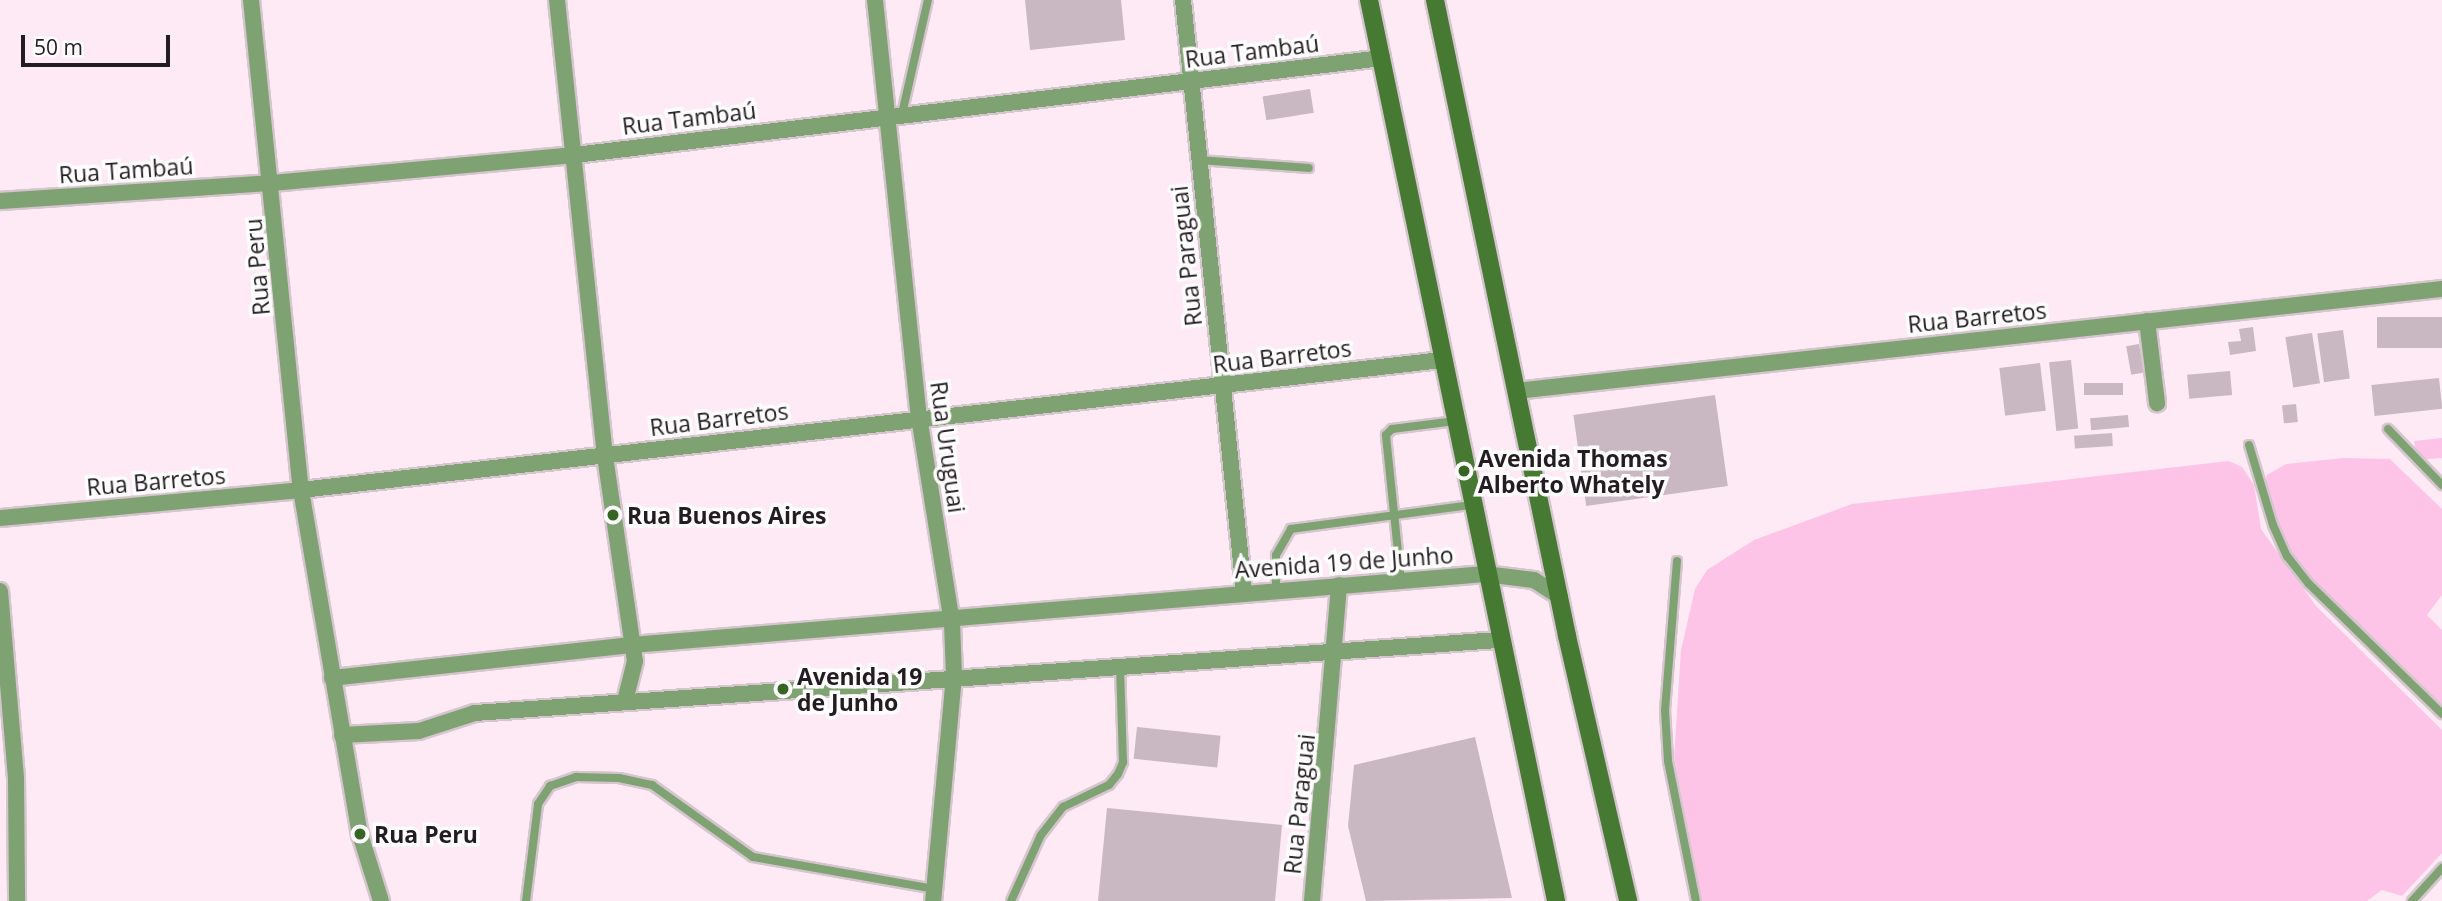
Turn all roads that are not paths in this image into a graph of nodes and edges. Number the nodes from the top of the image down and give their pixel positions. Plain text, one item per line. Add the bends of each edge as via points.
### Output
1 (251, 0) edge
2 (557, 0) edge
3 (875, 0) edge
4 (928, 0) edge
5 (1183, 0) edge
6 (1369, 0) edge
7 (1435, 0) edge
8 (1382, 58) junction
9 (1191, 82) junction
10 (895, 115) junction
11 (575, 155) junction
12 (1199, 160) junction
13 (1309, 168) dead end
14 (272, 183) junction
15 (0, 201) edge
16 (2442, 289) edge
17 (2147, 321) junction
18 (1442, 360) junction
19 (1223, 386) junction
20 (1516, 391) junction
21 (2157, 403) dead end
22 (919, 417) junction
23 (1455, 421) junction
24 (2388, 429) dead end
25 (2249, 445) dead end
26 (605, 456) junction
27 (2442, 485) edge
28 (301, 490) junction
29 (1471, 505) junction
30 (1396, 515) junction
31 (0, 519) edge
32 (1677, 561) dead end
33 (1485, 575) junction
34 (1401, 581) junction
35 (1339, 585) junction
36 (1276, 589) junction
37 (0, 591) edge
38 (1244, 592) junction
39 (1560, 597) junction
40 (951, 622) junction
41 (1499, 640) junction
42 (632, 645) junction
43 (1337, 649) junction
44 (1120, 664) junction
45 (954, 676) junction
46 (332, 678) junction
47 (625, 701) junction
48 (2442, 713) edge
49 (342, 735) junction
50 (2442, 868) edge
51 (933, 895) edge
52 (17, 901) edge
53 (382, 901) edge
54 (526, 901) edge
55 (1011, 901) edge
56 (1312, 901) edge
57 (1556, 901) edge
58 (1628, 901) edge
59 (1696, 901) edge
60 (2412, 901) edge

1 - 14 street, Rua Peru
2 - 11 street
3 - 10 street, Rua Uruguai
4 - 10 lane
5 - 9 street, Rua Paraguai
6 - 8 main road
7 - 20 main road
8 - 9 street, Rua Tambaú
8 - 18 main road
9 - 10 street, Rua Tambaú
9 - 12 street, Rua Paraguai
10 - 11 street, Rua Tambaú
10 - 22 street, Rua Uruguai
11 - 14 street, Rua Tambaú
11 - 26 street
12 - 13 lane
12 - 19 street, Rua Paraguai
14 - 15 street, Rua Tambaú
14 - 28 street, Rua Peru
16 - 17 street, Rua Barretos
17 - 20 street, Rua Barretos
17 - 21 street
18 - 19 street, Rua Barretos
18 - 23 main road
19 - 22 street, Rua Barretos
19 - 38 street, Rua Paraguai
20 - 39 main road
22 - 26 street, Rua Barretos
22 - 40 street, Rua Uruguai
23 - 29 main road
23 - 30 lane via 1392,429 1386,435
24 - 27 lane
25 - 48 lane via 2287,556 2309,584
26 - 28 street, Rua Barretos
26 - 42 street
28 - 31 street, Rua Barretos
28 - 46 street, Rua Peru
29 - 30 lane
29 - 33 main road
30 - 34 lane
30 - 36 lane via 1291,529 1276,555
32 - 59 lane via 1665,722 1668,761
33 - 34 street, Avenida 19 de Junho
33 - 39 street, Avenida 19 de Junho via 1534,580
33 - 41 main road
34 - 35 street, Avenida 19 de Junho
35 - 36 street, Avenida 19 de Junho
35 - 43 street, Rua Paraguai
36 - 38 street, Avenida 19 de Junho
37 - 52 street via 15,766
38 - 40 street, Avenida 19 de Junho
39 - 58 main road
40 - 42 street, Avenida 19 de Junho
40 - 45 street, Rua Uruguai
41 - 43 street
41 - 57 main road
42 - 46 street, Avenida 19 de Junho
42 - 47 street via 635,669
43 - 44 street
43 - 56 street, Rua Paraguai
44 - 45 street
44 - 55 lane via 1123,762 1118,774 1109,785 1063,807 1041,835
45 - 47 street
45 - 51 street, Rua Uruguai
46 - 49 street, Rua Peru
47 - 49 street via 475,713 419,731
49 - 53 street, Rua Peru via 360,834
50 - 60 lane
51 - 54 lane via 753,857 652,785 619,778 576,777 550,786 538,804

